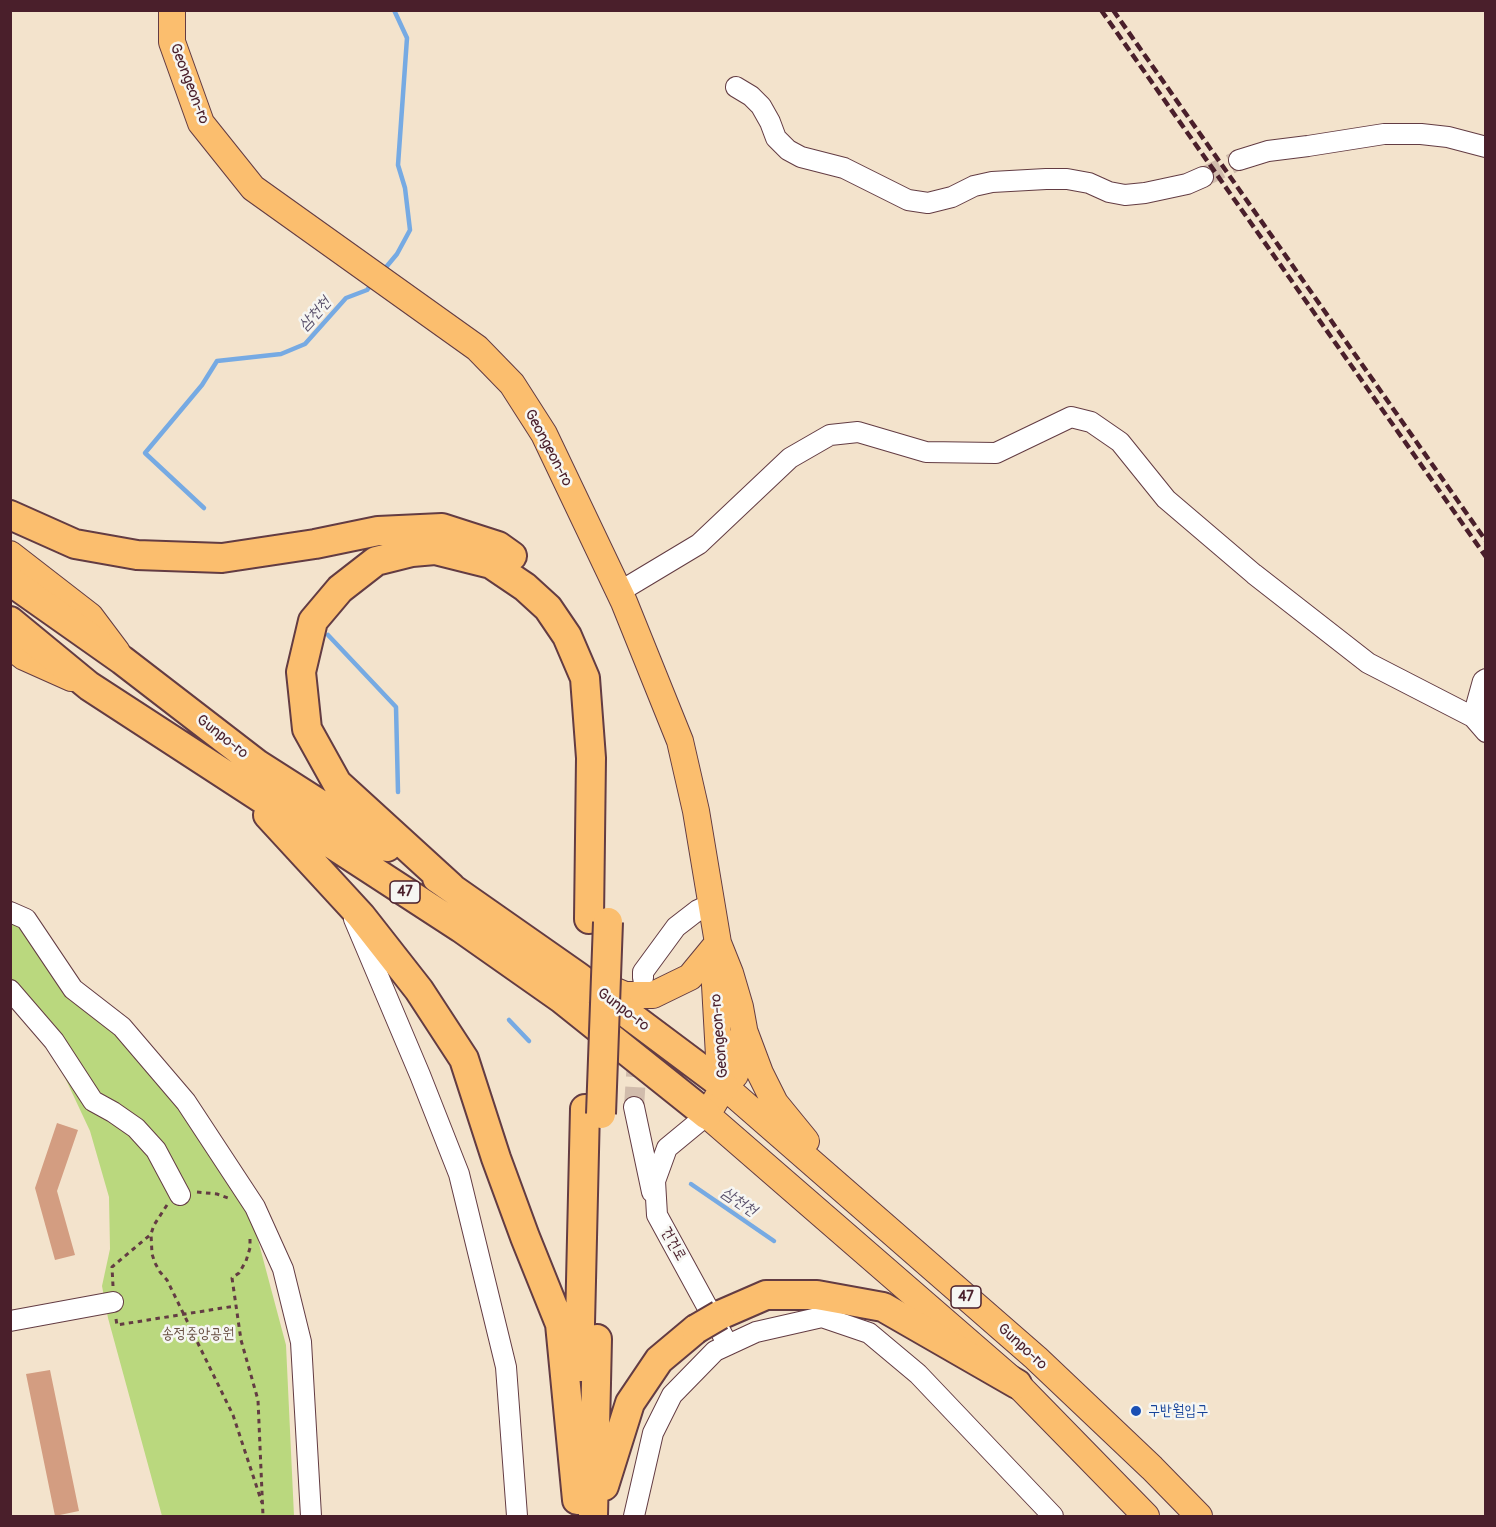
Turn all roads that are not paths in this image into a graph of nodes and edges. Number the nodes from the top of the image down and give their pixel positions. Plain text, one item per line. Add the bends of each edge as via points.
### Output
1 (172, 10) edge
2 (736, 87) dead end
3 (1485, 147) edge
4 (1239, 160) tunnel mouth
5 (1203, 177) tunnel mouth
6 (10, 515) edge
7 (10, 554) edge
8 (10, 581) edge
9 (619, 592) junction
10 (10, 621) edge
11 (10, 646) edge
12 (122, 660) junction
13 (1485, 680) edge
14 (89, 686) junction
15 (1479, 724) edge
16 (237, 782) junction
17 (452, 887) junction
18 (346, 899) junction
19 (711, 904) junction
20 (10, 912) edge
21 (598, 920) junction
22 (718, 943) junction
23 (578, 976) junction
24 (643, 978) dead end
25 (10, 990) edge
26 (744, 1029) junction
27 (724, 1086) junction
28 (634, 1107) tunnel mouth
29 (707, 1115) junction
30 (807, 1158) junction
31 (180, 1195) road end
32 (657, 1215) junction
33 (113, 1302) road end
34 (10, 1321) edge
35 (728, 1345) junction
36 (1017, 1384) junction
37 (1131, 1507) edge
38 (587, 1510) edge
39 (311, 1516) edge
40 (517, 1516) edge
41 (634, 1516) edge
42 (1053, 1516) edge
43 (1146, 1516) edge
44 (1199, 1516) edge

1 - 9 main road, Geongeon-ro via 172,42 201,123 253,188 477,348 512,384 544,434
2 - 5 street via 761,106 777,138 788,150 844,168 908,200 928,203 992,182 1046,179 1089,183 1125,195 1188,184
3 - 4 street via 1448,137 1384,134 1268,151
6 - 21 highway via 75,544 137,555 222,558 378,531 442,528 498,546 566,599 587,634 601,676 610,759
7 - 12 main road, Gunpo-ro / 47 via 90,616
8 - 12 highway, 47
9 - 15 street via 699,544 790,458 831,435 858,432 926,452 996,453 1071,417 1091,422 1120,442 1166,499 1368,663
9 - 19 main road, Geongeon-ro via 680,741
10 - 14 highway, 47
11 - 14 main road, Gunpo-ro / 47 via 24,657
12 - 17 highway, Gunpo-ro / 47 via 257,764
13 - 15 street
14 - 16 highway, Gunpo-ro / 47
16 - 18 highway
16 - 29 highway, Gunpo-ro / 47 via 562,999
17 - 21 highway via 337,783 307,729 301,672 313,621 340,589 376,561 435,550 491,564 525,586 548,608 567,636 585,678
17 - 23 highway, Gunpo-ro / 47
18 - 38 highway via 419,990 464,1059 560,1324
18 - 40 street via 459,1174 506,1367
19 - 22 main road, Geongeon-ro
19 - 24 street via 676,927 643,972
20 - 39 street via 26,919 73,989 122,1027 186,1102 255,1206 283,1269 301,1342
21 - 38 highway, bridge
22 - 23 main road via 690,977 653,994 625,995
22 - 26 main road, Geongeon-ro
22 - 27 main road, Geongeon-ro via 714,967
23 - 27 highway, Gunpo-ro / 47
25 - 31 street via 54,1041 93,1101 136,1128 156,1150
26 - 27 main road, Geongeon-ro via 735,1075
26 - 30 main road via 775,1103 810,1145
27 - 29 main road, 건건로
27 - 30 main road, Gunpo-ro / 47
28 - 32 street
29 - 32 street, 건건로 via 667,1148 655,1181
29 - 36 main road, Gunpo-ro / 47
30 - 44 main road, Gunpo-ro / 47 via 1036,1358
32 - 35 street, 건건로
33 - 34 street
35 - 41 street via 715,1351 672,1395 653,1433
35 - 42 street via 756,1332 822,1317 869,1333 918,1374
36 - 37 main road, Gunpo-ro / 47
36 - 38 highway, bridge via 883,1307 817,1295 766,1295 696,1329 659,1360 630,1403 609,1467
37 - 43 main road, Gunpo-ro / 47

